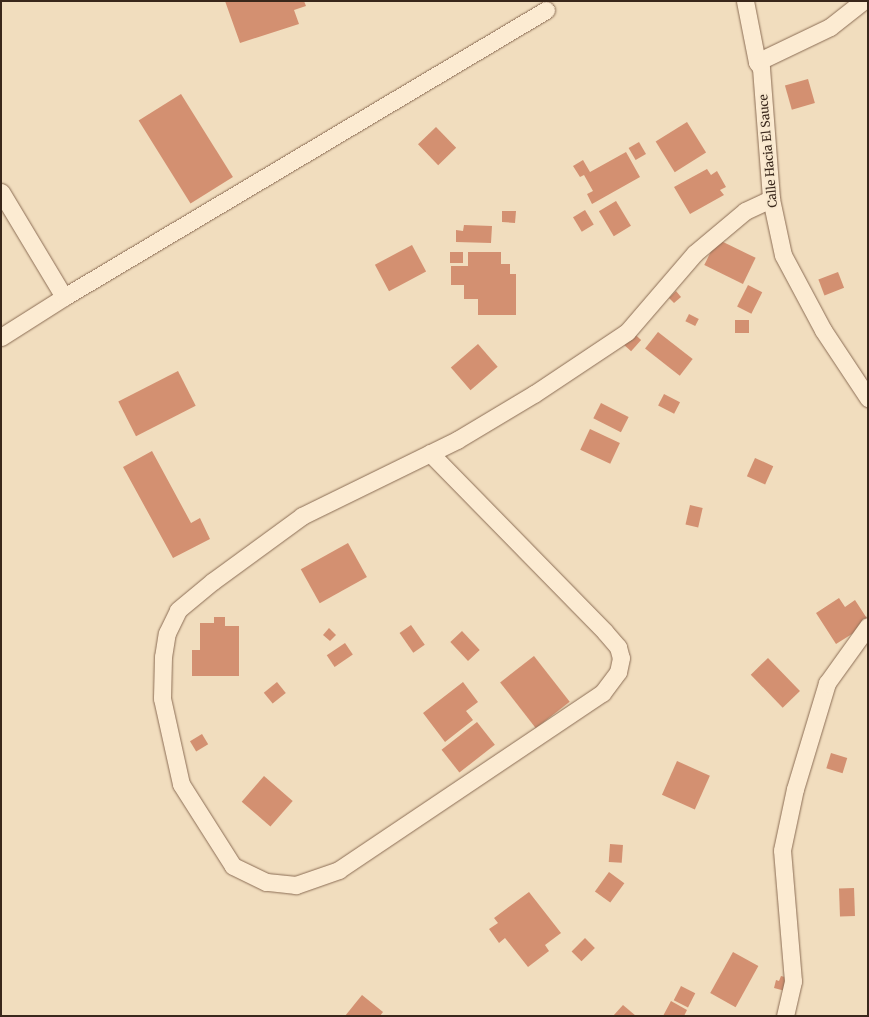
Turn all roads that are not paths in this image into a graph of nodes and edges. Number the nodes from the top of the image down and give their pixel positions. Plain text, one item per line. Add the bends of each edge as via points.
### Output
1 (745, 1) edge
2 (863, 1) edge
3 (546, 10) dead end
4 (757, 62) junction
5 (1, 192) edge
6 (771, 199) junction
7 (64, 297) junction
8 (1, 337) edge
9 (868, 398) edge
10 (430, 453) junction
11 (868, 626) edge
12 (785, 1016) edge

1 - 4 street, Calle Hacia El Sauce
2 - 4 street via 830,27
3 - 7 street
4 - 6 street, Calle Hacia El Sauce via 761,68
5 - 7 street
6 - 9 street, Calle Hacia El Sauce via 783,255 823,330
6 - 10 street via 745,210 695,253 627,332 534,394 458,440
7 - 8 street
10 - 10 street via 302,516 212,581 178,610 167,633 163,657 162,698 181,784 233,866 266,882 296,885 339,870 602,693 618,672 621,658 618,647
11 - 12 street via 827,683 795,789 782,850 793,981

